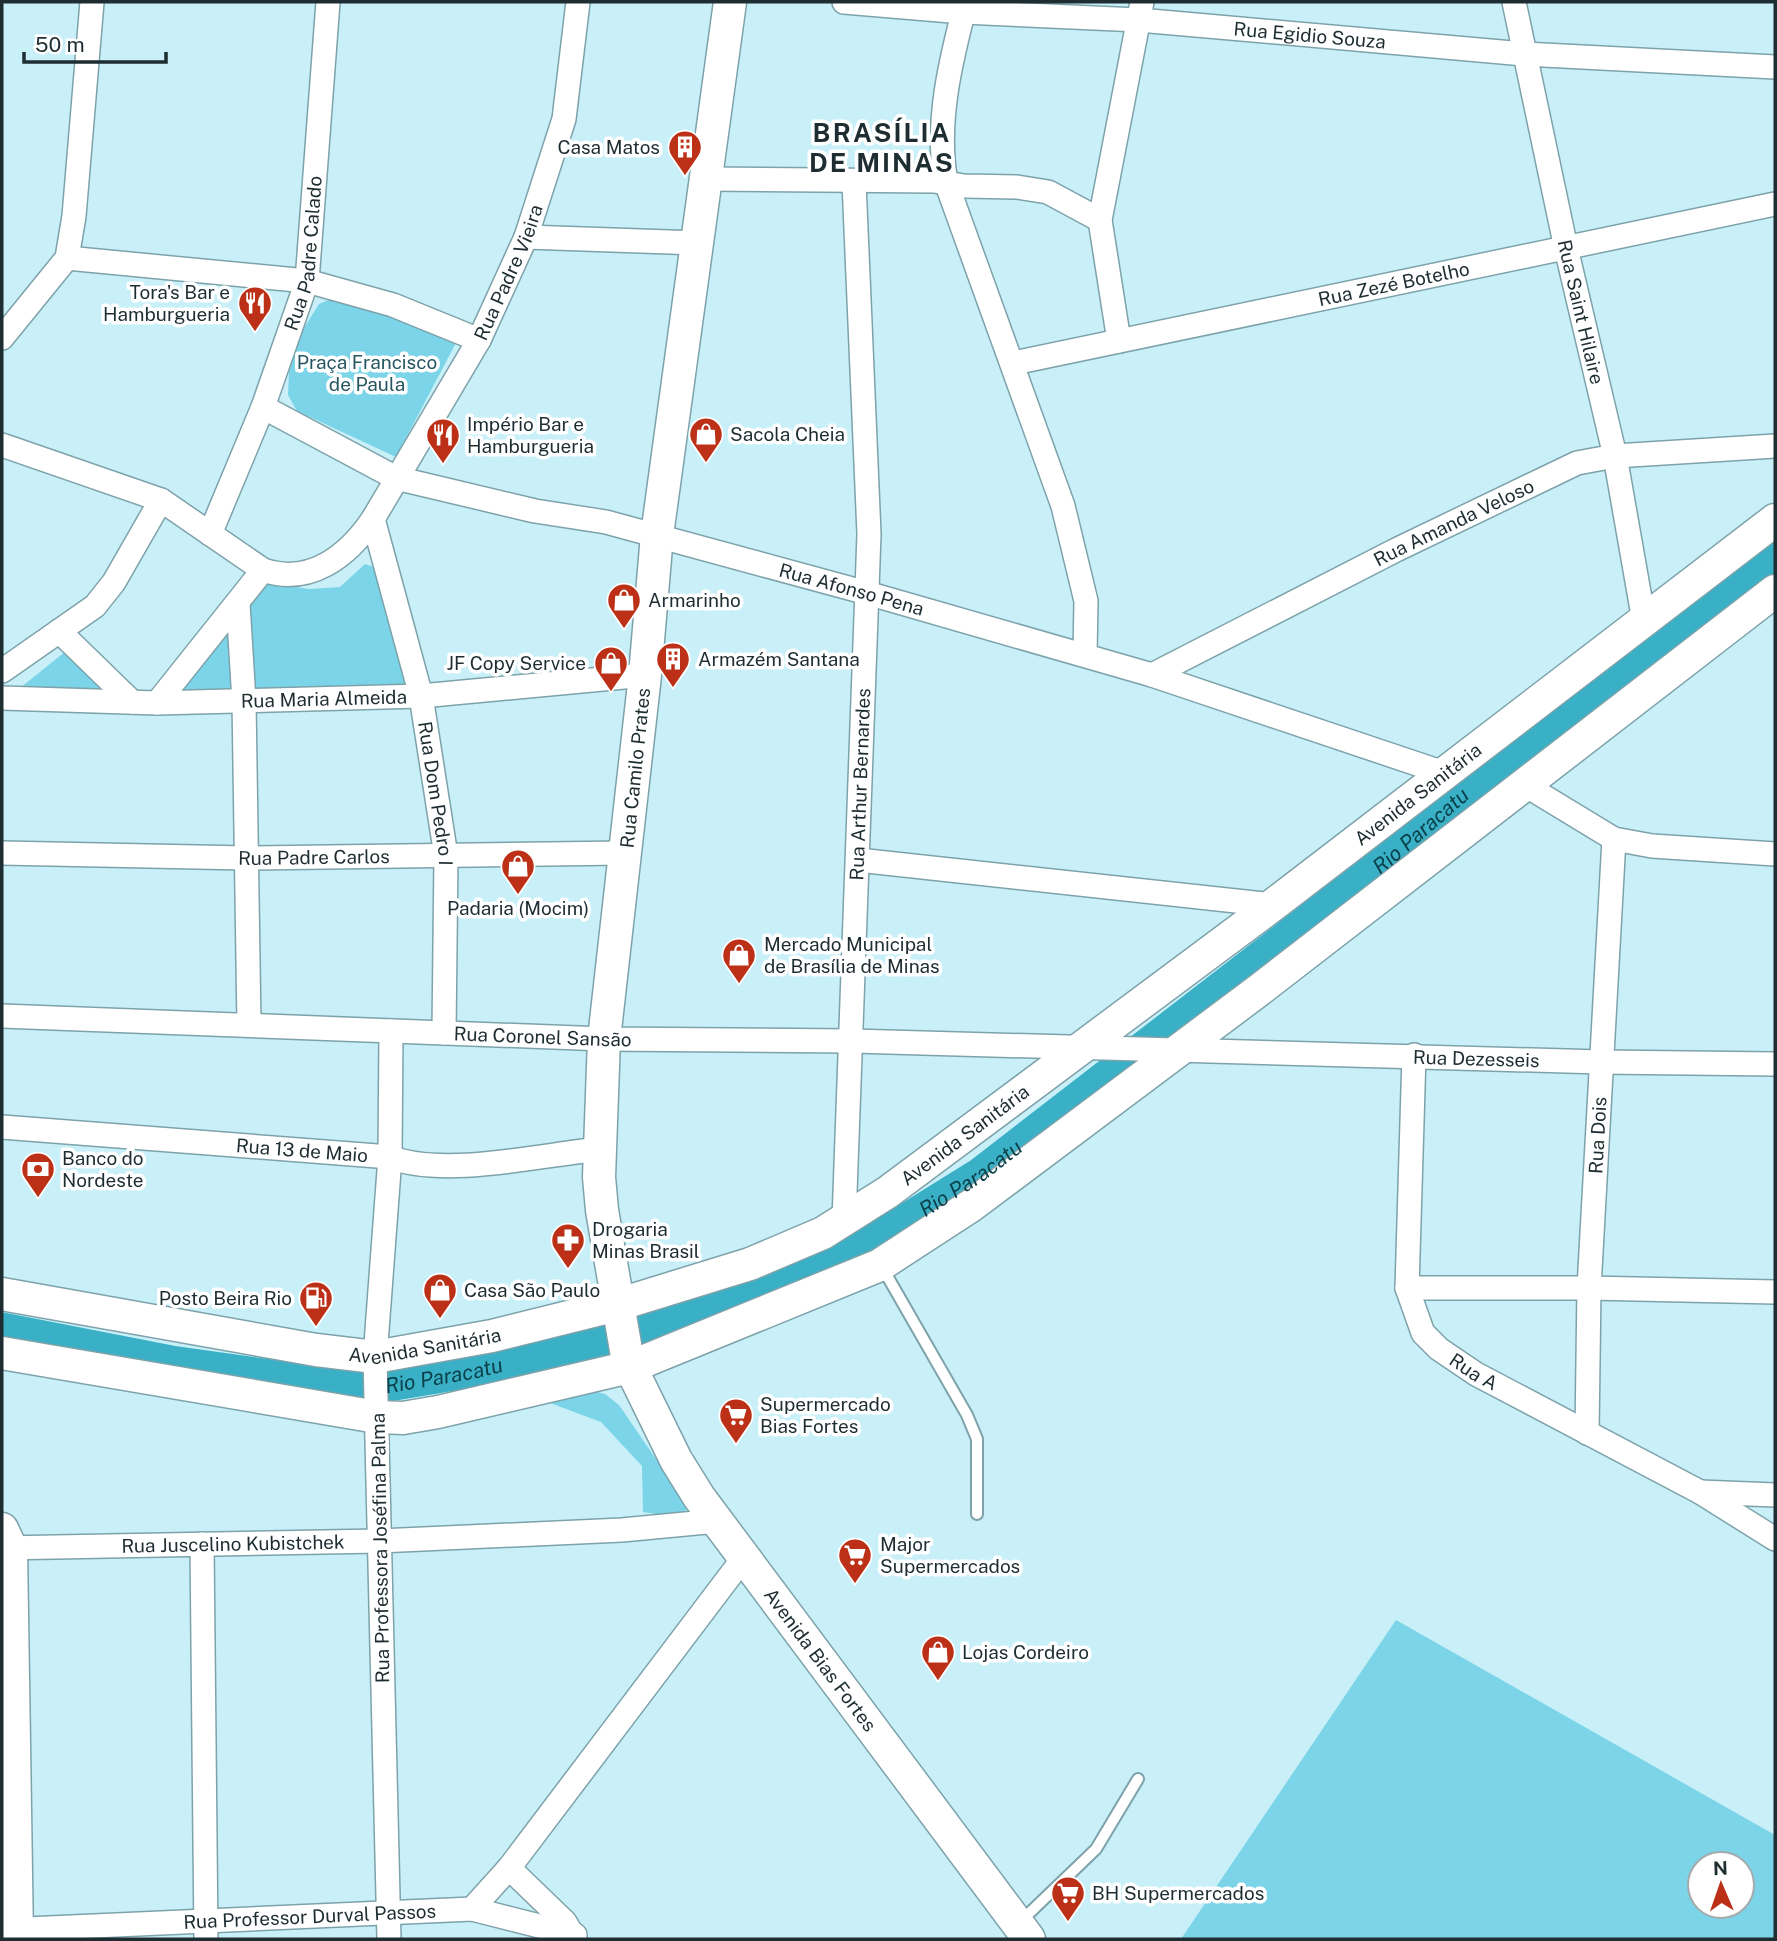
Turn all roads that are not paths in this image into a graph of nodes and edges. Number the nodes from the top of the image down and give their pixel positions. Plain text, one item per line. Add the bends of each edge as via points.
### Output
1 (92, 2) edge
2 (328, 2) edge
3 (578, 2) edge
4 (730, 2) edge
5 (844, 2) edge
6 (1514, 2) edge
7 (964, 7) edge
8 (1141, 11) edge
9 (1524, 54) junction
10 (1775, 67) edge
11 (707, 179) junction
12 (854, 182) junction
13 (946, 182) junction
14 (1775, 204) edge
15 (1100, 220) junction
16 (526, 237) junction
17 (698, 243) junction
18 (1566, 248) junction
19 (67, 258) junction
20 (307, 281) junction
21 (2, 338) edge
22 (479, 340) junction
23 (1119, 341) junction
24 (1014, 363) junction
25 (263, 407) junction
26 (2, 444) edge
27 (1775, 446) edge
28 (1615, 456) junction
29 (396, 478) junction
30 (161, 500) junction
31 (373, 519) junction
32 (1775, 520) edge
33 (210, 534) junction
34 (657, 535) junction
35 (263, 570) junction
36 (1775, 591) edge
37 (867, 593) junction
38 (238, 604) junction
39 (1644, 621) junction
40 (59, 631) junction
41 (1085, 655) junction
42 (2, 671) edge
43 (1152, 675) junction
44 (645, 676) junction
45 (421, 696) junction
46 (2, 698) edge
47 (244, 701) junction
48 (132, 702) junction
49 (157, 703) junction
50 (1444, 773) junction
51 (1525, 785) junction
52 (1614, 839) junction
53 (2, 853) edge
54 (625, 853) junction
55 (1775, 854) edge
56 (446, 856) junction
57 (246, 858) junction
58 (858, 860) junction
59 (1273, 905) junction
60 (2, 1016) edge
61 (249, 1026) junction
62 (391, 1031) junction
63 (444, 1033) junction
64 (604, 1039) junction
65 (853, 1041) junction
66 (1083, 1046) junction
67 (1178, 1049) junction
68 (1414, 1055) junction
69 (1601, 1062) junction
70 (1775, 1064) edge
71 (2, 1127) edge
72 (600, 1149) junction
73 (390, 1157) junction
74 (844, 1220) junction
75 (880, 1265) junction
76 (1589, 1287) junction
77 (1407, 1288) junction
78 (1775, 1292) edge
79 (2, 1294) edge
80 (619, 1311) junction
81 (2, 1353) edge
82 (375, 1362) junction
83 (629, 1365) junction
84 (377, 1412) junction
85 (1587, 1433) junction
86 (1700, 1492) junction
87 (1775, 1495) edge
88 (977, 1514) dead end
89 (717, 1521) junction
90 (1775, 1539) edge
91 (379, 1541) junction
92 (5, 1542) edge
93 (202, 1545) junction
94 (745, 1556) junction
95 (1138, 1779) dead end
96 (509, 1868) junction
97 (472, 1909) junction
98 (388, 1915) junction
99 (206, 1930) edge
100 (1023, 1932) edge
101 (12, 1933) edge
102 (575, 1937) edge
103 (389, 1939) edge

1 - 19 street
2 - 20 street, Rua Padre Calado
3 - 16 street, Rua Padre Vieira via 564,119
4 - 11 street, Rua Camilo Prates
5 - 7 street, Rua Egidio Souza
6 - 9 street, Rua Saint Hilaire
7 - 8 street, Rua Egidio Souza
7 - 13 street via 944,108
8 - 9 street, Rua Egidio Souza
8 - 15 street
9 - 10 street, Rua Egidio Souza
9 - 18 street, Rua Saint Hilaire
11 - 12 street
11 - 17 street, Rua Camilo Prates
12 - 13 street
12 - 37 street, Rua Arthur Bernardes via 869,534
13 - 15 street via 1048,192
13 - 24 street
14 - 18 street, Rua Zezé Botelho
15 - 23 street
16 - 17 street
16 - 22 street, Rua Padre Vieira
17 - 34 street, Rua Camilo Prates
18 - 23 street, Rua Zezé Botelho
18 - 28 street, Rua Saint Hilaire
19 - 20 street
19 - 21 street
20 - 22 street via 393,305
20 - 25 street, Rua Padre Calado
22 - 29 street, Rua Padre Vieira
23 - 24 street, Rua Zezé Botelho
24 - 41 street via 1052,471 1082,578
25 - 29 street, Rua Afonso Pena
25 - 33 street, Rua Padre Calado
26 - 30 street
27 - 28 street, Rua Amanda Veloso
28 - 39 street, Rua Saint Hilaire
28 - 43 street, Rua Amanda Veloso via 1593,458 1561,470
29 - 31 street, Rua Padre Vieira
29 - 34 street, Rua Afonso Pena
30 - 33 street
30 - 40 street via 114,582 95,606
31 - 35 street, Rua Padre Vieira via 355,545 329,563 301,575 281,576
31 - 45 street, Rua Dom Pedro I
32 - 39 street, Avenida Sanitária
33 - 35 street
34 - 37 street, Rua Afonso Pena
34 - 44 street, Rua Camilo Prates
35 - 38 street
36 - 51 street
37 - 41 street, Rua Afonso Pena
37 - 58 street, Rua Arthur Bernardes
38 - 47 street
38 - 49 street
39 - 50 street, Avenida Sanitária
40 - 42 street
40 - 48 street
41 - 43 street, Rua Afonso Pena
43 - 50 street, Rua Afonso Pena
44 - 45 street, Rua Maria Almeida
44 - 54 street, Rua Camilo Prates
45 - 47 street, Rua Maria Almeida
45 - 56 street, Rua Dom Pedro I
46 - 48 street, Rua Maria Almeida
47 - 49 street, Rua Maria Almeida
47 - 57 street
48 - 49 street, Rua Maria Almeida
50 - 59 street, Avenida Sanitária
51 - 52 street
51 - 67 street
52 - 55 street
52 - 69 street, Rua Dois
53 - 57 street, Rua Padre Carlos
54 - 56 street, Rua Padre Carlos
54 - 64 street, Rua Camilo Prates
56 - 57 street, Rua Padre Carlos
56 - 63 street, Rua Dom Pedro I
57 - 61 street
58 - 59 street
58 - 65 street, Rua Arthur Bernardes
59 - 66 street, Avenida Sanitária
60 - 61 street, Rua Coronel Sansão
61 - 62 street, Rua Coronel Sansão
62 - 63 street, Rua Coronel Sansão
62 - 73 street, Rua Professora Joséfina Palma
63 - 64 street, Rua Coronel Sansão
64 - 65 street, Rua Coronel Sansão
64 - 72 street, Rua Camilo Prates
65 - 66 street, Rua Coronel Sansão
65 - 74 street, Rua Arthur Bernardes
66 - 67 street, Rua Dezesseis
66 - 74 street, Avenida Sanitária
67 - 68 street, Rua Dezesseis
67 - 75 street via 972,1205
68 - 69 street, Rua Dezesseis
68 - 77 street, Rua A
69 - 70 street, Rua Dezesseis
69 - 76 street, Rua Dois
71 - 73 street, Rua 13 de Maio
72 - 73 street, Rua 13 de Maio via 461,1166 415,1165
72 - 80 street, Rua Camilo Prates via 602,1210
73 - 82 street, Rua Professora Joséfina Palma
74 - 80 street, Avenida Sanitária via 795,1246
75 - 83 street
75 - 88 lane via 967,1415 976,1439
76 - 77 street
76 - 78 street
76 - 85 street, Rua Dois
77 - 85 street, Rua A via 1423,1333 1439,1349
79 - 82 street, Avenida Sanitária
80 - 82 street, Avenida Sanitária
80 - 83 street, Rua Camilo Prates
81 - 84 street
82 - 84 street, Rua Professora Joséfina Palma
83 - 84 street via 438,1412 403,1418
83 - 89 street, Avenida Bias Fortes via 676,1460
84 - 91 street, Rua Professora Joséfina Palma
85 - 86 street, Rua A
86 - 87 street
86 - 90 street, Rua A
89 - 91 street, Rua Juscelino Kubistchek
89 - 94 street, Avenida Bias Fortes
91 - 93 street, Rua Juscelino Kubistchek
91 - 98 street, Rua Professora Joséfina Palma
92 - 93 street, Rua Juscelino Kubistchek
92 - 101 street
93 - 99 street
94 - 96 street
94 - 100 street, Avenida Bias Fortes
95 - 100 lane via 1096,1849
96 - 97 street
96 - 102 street via 551,1906
97 - 98 street, Rua Professor Durval Passos
97 - 102 street, Rua Professor Durval Passos
98 - 99 street, Rua Professor Durval Passos
98 - 103 street, Rua Professora Joséfina Palma
99 - 101 street, Rua Professor Durval Passos

